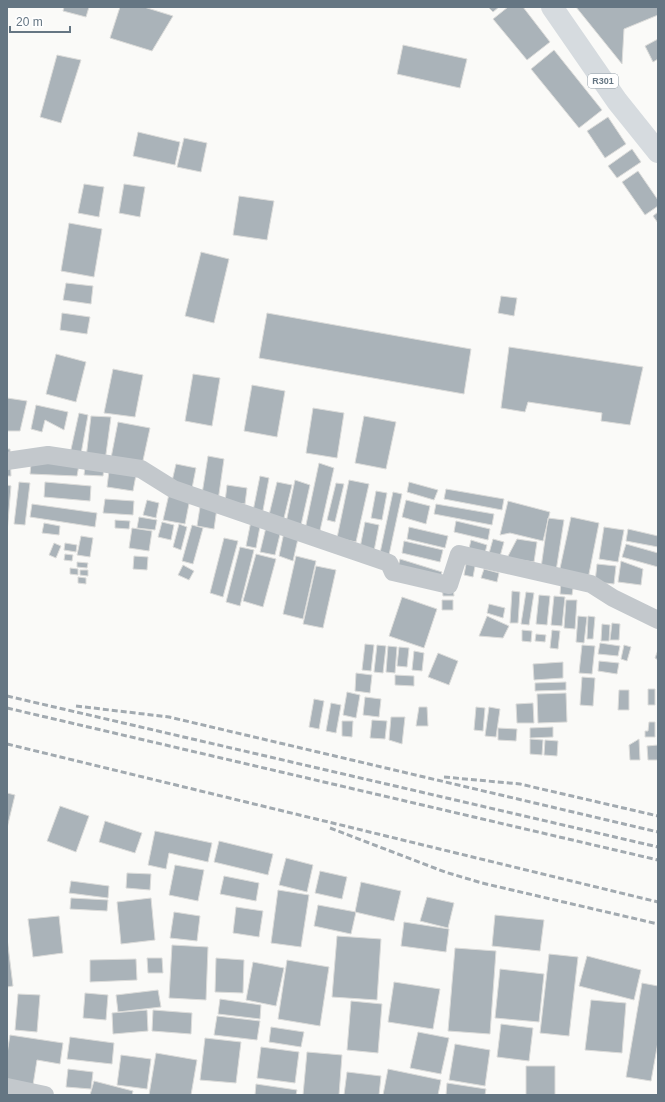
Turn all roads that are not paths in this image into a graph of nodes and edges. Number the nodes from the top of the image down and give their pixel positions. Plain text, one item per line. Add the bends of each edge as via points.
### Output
1 (552, 7) edge
2 (658, 152) edge
3 (7, 462) edge
4 (658, 620) edge
5 (7, 1087) edge
6 (45, 1095) edge

1 - 2 main road, R301 via 617,101
3 - 4 street via 48,454 141,469 173,489 389,563 392,572 449,585 460,554 591,584 612,598
5 - 6 street

